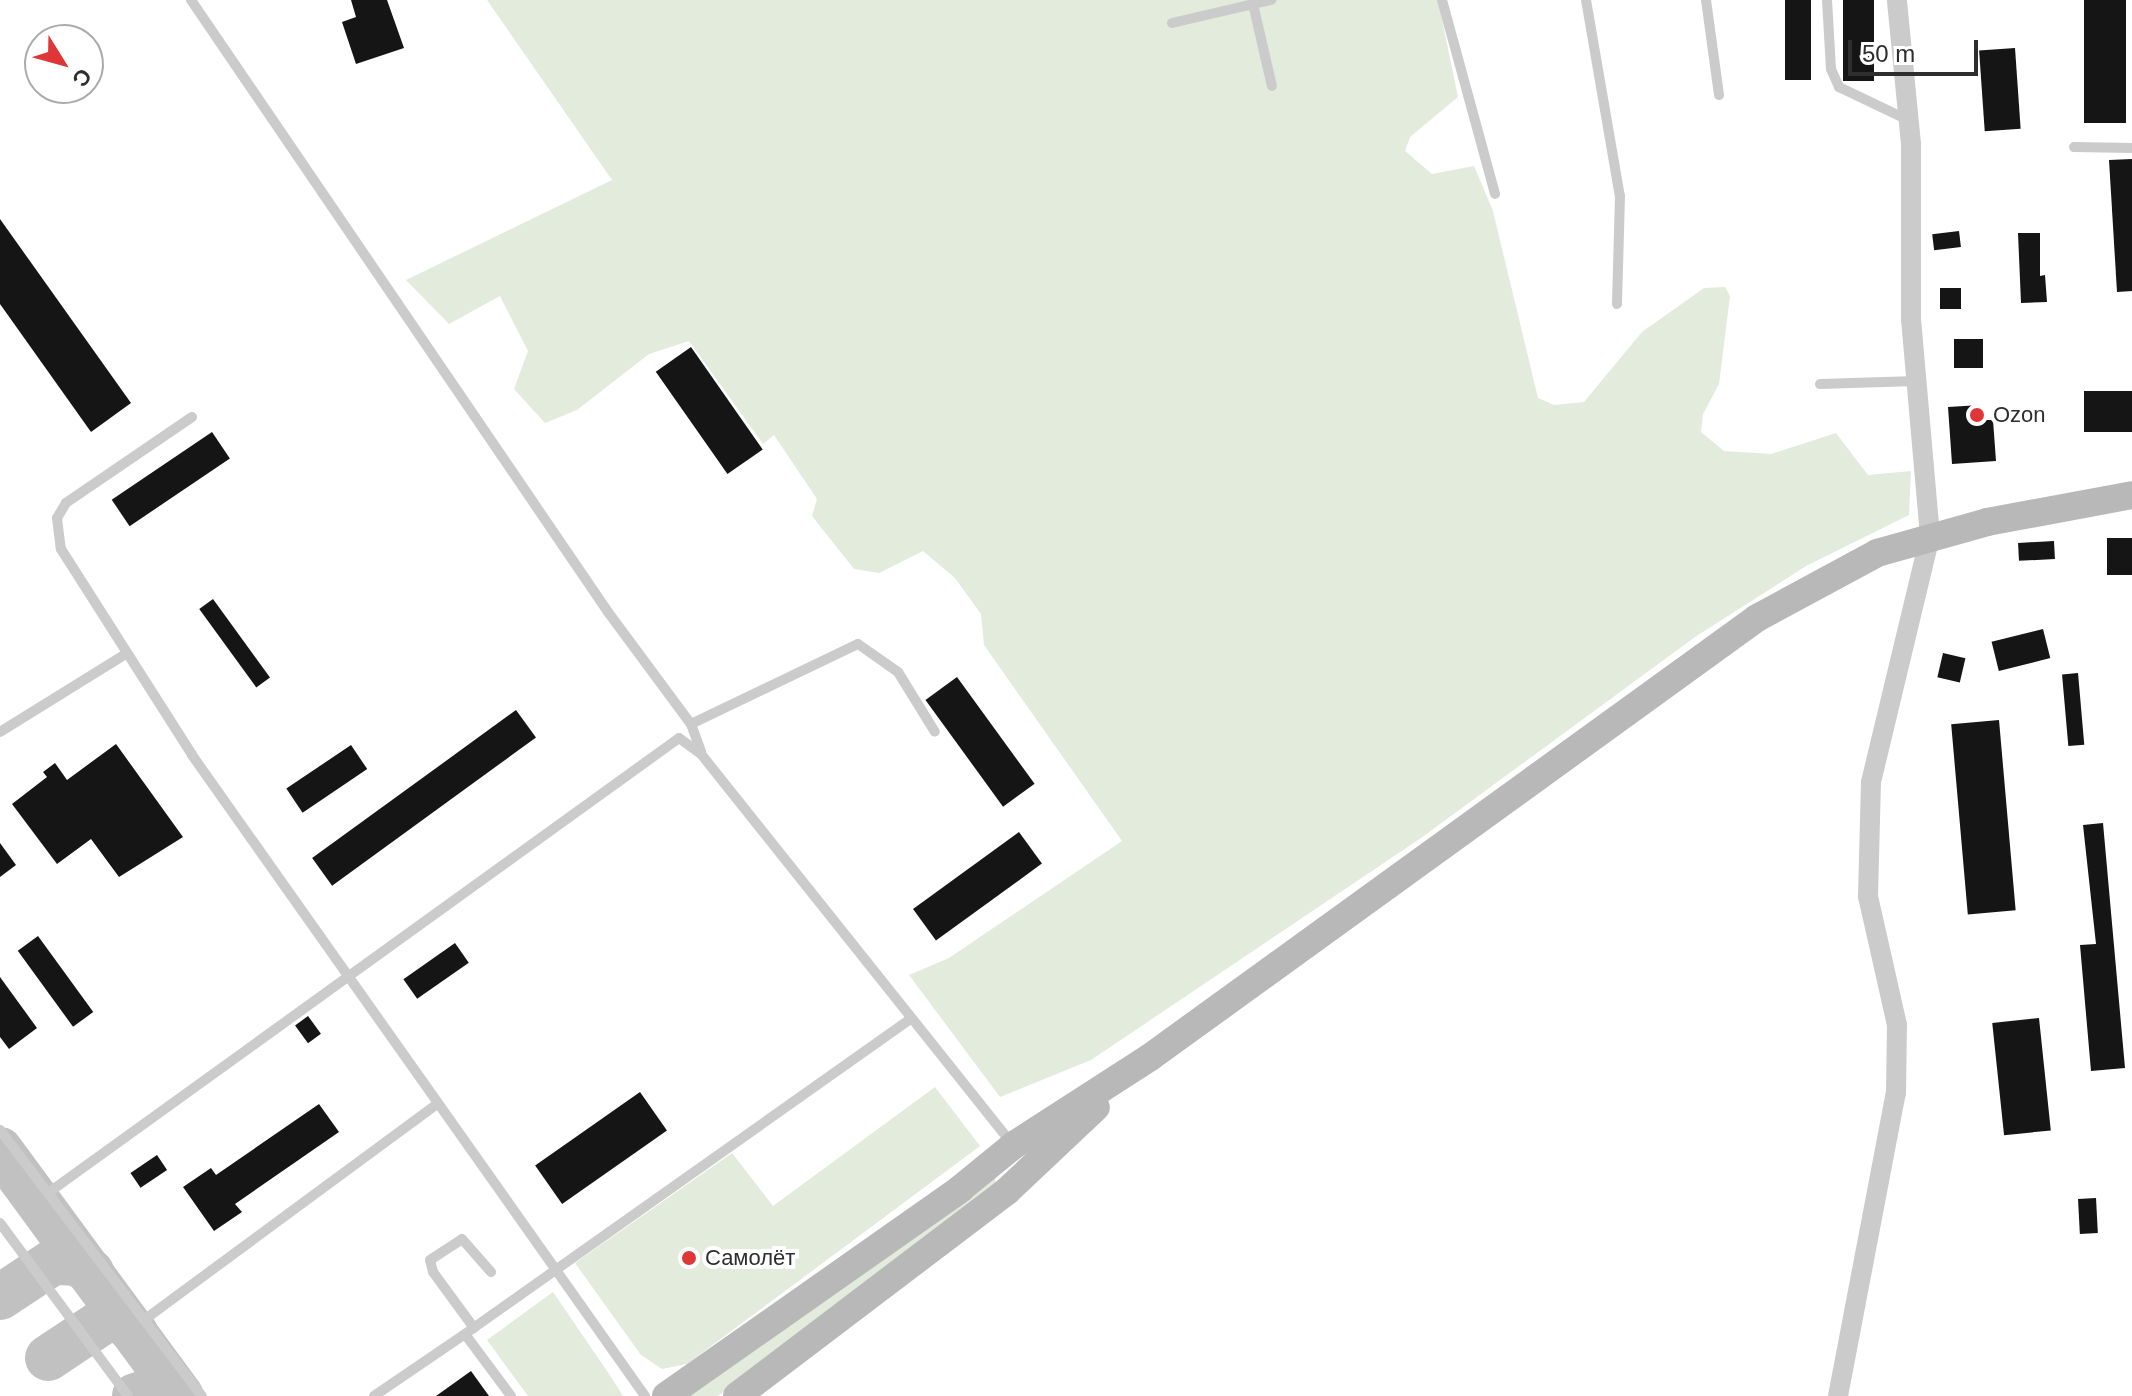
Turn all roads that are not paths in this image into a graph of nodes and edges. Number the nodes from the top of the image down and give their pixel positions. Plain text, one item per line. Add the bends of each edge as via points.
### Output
1 (191, 0) edge
2 (1271, 0) edge
3 (1442, 0) edge
4 (1586, 0) edge
5 (1706, 0) edge
6 (1827, 0) edge
7 (1897, 0) edge
8 (1253, 4) junction
9 (1172, 23) dead end
10 (1272, 86) dead end
11 (1719, 95) dead end
12 (1908, 120) junction
13 (2074, 147) dead end
14 (2132, 148) edge
15 (1495, 194) dead end
16 (1617, 304) dead end
17 (1916, 381) junction
18 (1820, 384) dead end
19 (192, 417) dead end
20 (2132, 495) edge
21 (1930, 536) junction
22 (124, 655) junction
23 (691, 724) junction
24 (0, 732) edge
25 (935, 732) dead end
26 (701, 754) junction
27 (350, 973) junction
28 (909, 1020) junction
29 (1149, 1058) junction
30 (438, 1103) junction
31 (0, 1130) edge
32 (1014, 1145) junction
33 (1031, 1168) junction
34 (48, 1193) junction
35 (0, 1223) edge
36 (558, 1268) junction
37 (491, 1272) dead end
38 (144, 1320) junction
39 (469, 1331) junction
40 (128, 1396) edge
41 (202, 1396) edge
42 (374, 1396) edge
43 (511, 1396) edge
44 (645, 1396) edge
45 (666, 1396) edge
46 (737, 1396) edge
47 (1838, 1396) edge

1 - 23 lane via 599,599
2 - 8 lane
3 - 15 lane
4 - 16 lane via 1620,196
5 - 11 lane
6 - 12 lane via 1831,69 1839,87
7 - 12 street
8 - 9 lane
8 - 10 lane
12 - 17 street
13 - 14 lane
17 - 18 lane
17 - 21 street
19 - 22 lane via 66,503 57,518 61,549
20 - 21 street
21 - 29 street via 1839,571 1757,618
21 - 47 street via 1883,714 1871,782 1868,896 1897,1025 1896,1093
22 - 24 lane
22 - 27 lane
23 - 25 lane via 858,644 898,672
23 - 26 lane
26 - 27 lane via 679,738
26 - 28 lane
27 - 30 lane
27 - 34 lane
28 - 32 lane
28 - 36 lane
29 - 32 street
29 - 33 street
30 - 36 lane
30 - 38 lane
31 - 34 lane
32 - 33 lane
32 - 45 street via 960,1189
33 - 46 street
34 - 38 lane
35 - 40 lane
36 - 39 lane
36 - 44 lane
37 - 39 lane via 462,1239 430,1260
38 - 41 lane
39 - 42 lane
39 - 43 lane

